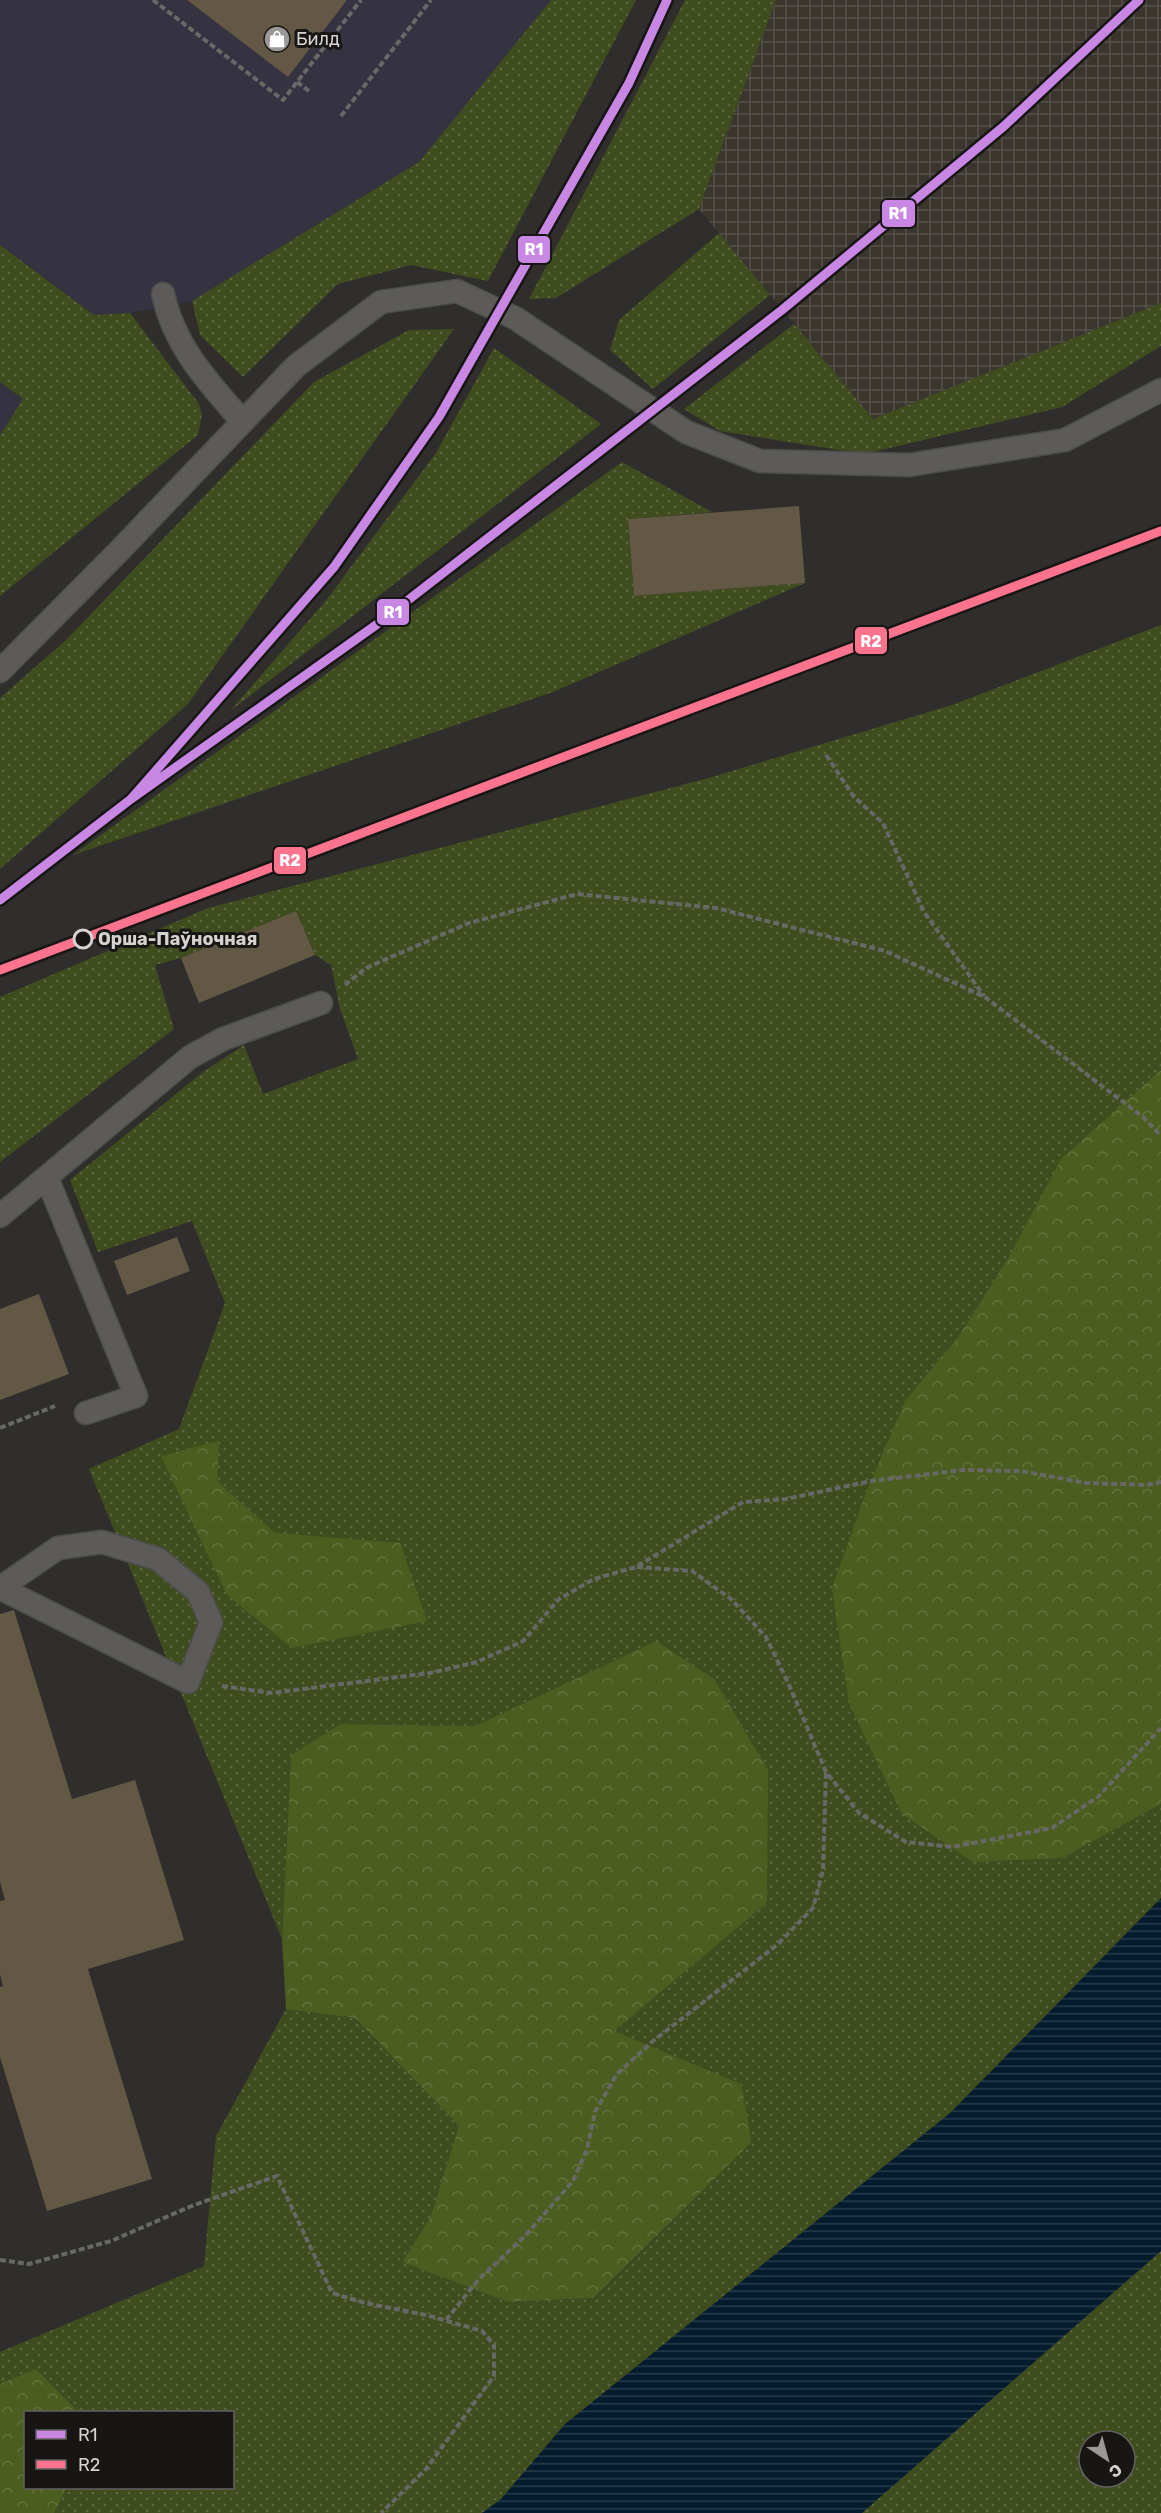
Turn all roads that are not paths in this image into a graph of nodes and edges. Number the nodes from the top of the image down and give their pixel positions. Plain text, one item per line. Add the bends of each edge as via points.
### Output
1 (163, 294) dead end
2 (1161, 390) edge
3 (242, 422) junction
4 (0, 671) edge
5 (321, 1003) road end
6 (47, 1178) junction
7 (0, 1216) edge
8 (86, 1413) dead end
9 (0, 1588) edge

1 - 3 lane via 173,329 186,352
2 - 3 lane via 1065,440 909,465 760,461 686,432 515,318 457,291 381,302 296,366
3 - 4 lane
5 - 6 lane via 222,1039 190,1057
6 - 7 lane
6 - 8 lane via 136,1396
9 - 9 lane via 188,1682 211,1622 198,1592 158,1559 102,1542 58,1548

